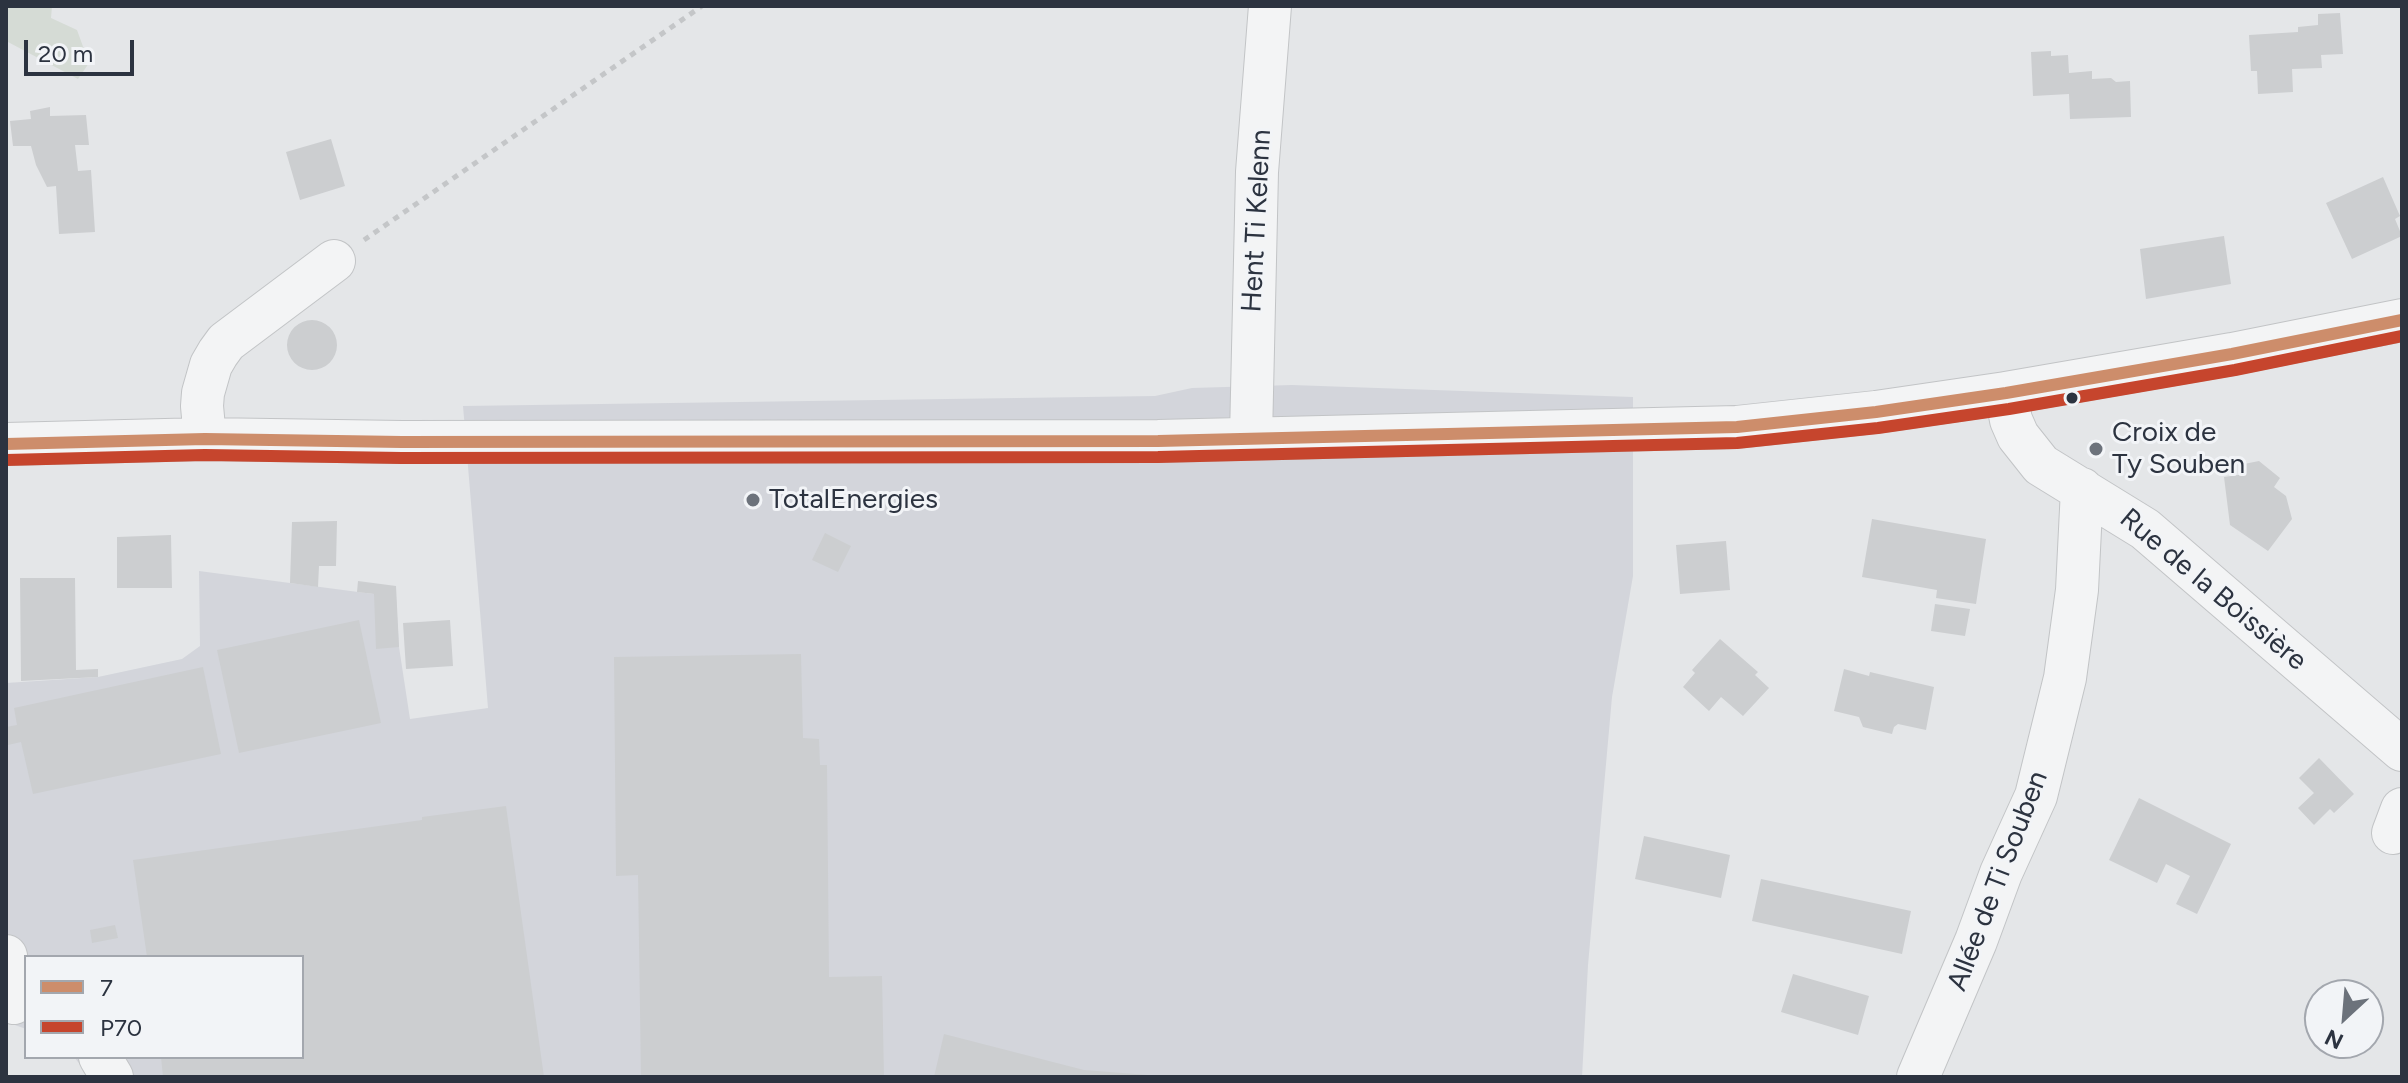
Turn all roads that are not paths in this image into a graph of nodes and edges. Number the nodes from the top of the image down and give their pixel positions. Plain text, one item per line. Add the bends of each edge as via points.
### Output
1 (1270, 6) edge
2 (334, 261) road end
3 (2402, 320) edge
4 (2006, 393) junction
5 (1251, 437) junction
6 (205, 439) junction
7 (6, 444) edge
8 (2082, 489) junction
9 (2402, 750) edge
10 (6, 956) edge
11 (15, 1004) edge
12 (101, 1059) edge
13 (112, 1077) edge
14 (1918, 1077) edge

1 - 5 street, Hent Ti Kelenn via 1257,172
2 - 6 street via 218,353 203,393
3 - 4 street
4 - 5 street via 1737,427
4 - 8 street, Rue de la Boissière via 2011,420 2027,448 2041,465
5 - 6 street
6 - 7 street
8 - 9 street, Rue de la Boissière via 2145,529
8 - 14 street, Allée de Ti Souben via 2077,590 2065,678 2036,796
10 - 11 street
12 - 13 street

